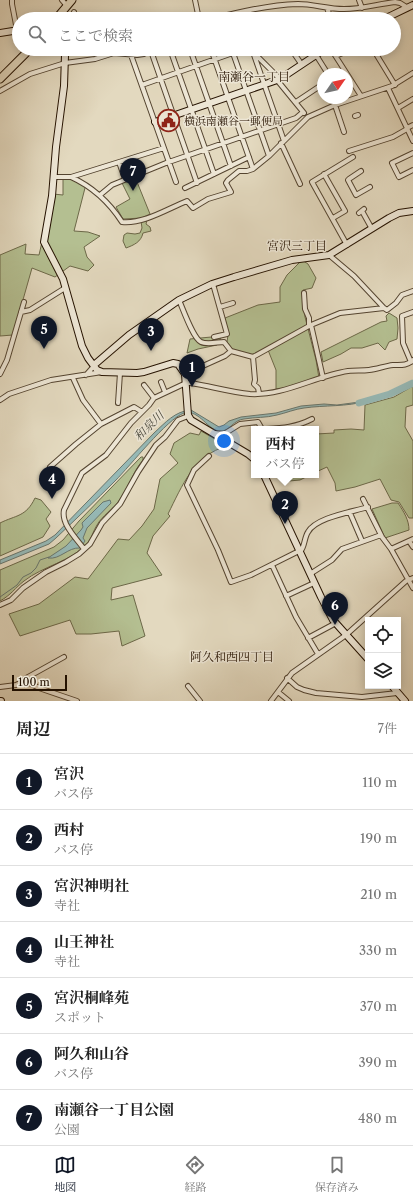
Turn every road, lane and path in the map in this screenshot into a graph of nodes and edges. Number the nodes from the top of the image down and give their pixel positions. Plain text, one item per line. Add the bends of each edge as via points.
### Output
1 (12, 0) edge
2 (72, 0) edge
3 (196, 0) edge
4 (302, 0) edge
5 (359, 0) edge
6 (386, 2) edge
7 (64, 3) edge
8 (299, 4) junction
9 (410, 7) edge
10 (327, 8) junction
11 (362, 8) junction
12 (14, 12) edge
13 (60, 12) edge
14 (198, 12) edge
15 (238, 12) edge
16 (328, 12) edge
17 (399, 12) edge
18 (12, 31) edge
19 (0, 33) edge
20 (23, 56) edge
21 (64, 56) edge
22 (104, 56) edge
23 (131, 56) edge
24 (154, 56) edge
25 (172, 56) edge
26 (192, 56) edge
27 (214, 56) edge
28 (224, 56) edge
29 (234, 56) edge
30 (253, 56) edge
31 (256, 56) edge
32 (296, 56) edge
33 (315, 56) joint
34 (336, 56) edge
35 (377, 56) edge
36 (215, 59) junction
37 (65, 63) junction
38 (302, 65) junction
39 (196, 66) junction
40 (324, 68) edge
41 (343, 68) edge
42 (178, 72) junction
43 (413, 74) edge
44 (160, 78) junction
45 (278, 79) junction
46 (0, 80) edge
47 (264, 84) junction
48 (353, 84) edge
49 (142, 85) junction
50 (395, 85) junction
51 (317, 88) edge
52 (388, 88) junction
53 (2, 89) edge
54 (246, 90) junction
55 (360, 96) junction
56 (228, 97) junction
57 (353, 98) edge
58 (413, 99) edge
59 (296, 102) junction
60 (209, 103) junction
61 (335, 105) joint
62 (398, 108) junction
63 (191, 110) junction
64 (303, 112) junction
65 (173, 116) junction
66 (308, 117) junction
67 (155, 122) junction
68 (278, 124) junction
69 (413, 125) edge
70 (407, 129) junction
71 (260, 130) junction
72 (344, 132) dead end
73 (411, 134) edge
74 (242, 137) junction
75 (413, 141) edge
76 (282, 142) junction
77 (223, 143) junction
78 (164, 148) junction
79 (205, 149) junction
80 (350, 151) dead end
81 (413, 153) edge
82 (187, 155) junction
83 (269, 156) junction
84 (248, 157) junction
85 (353, 157) dead end
86 (119, 162) junction
87 (169, 162) junction
88 (231, 166) junction
89 (253, 169) junction
90 (413, 170) edge
91 (361, 171) dead end
92 (214, 174) junction
93 (324, 174) junction
94 (54, 177) junction
95 (71, 177) junction
96 (125, 179) junction
97 (176, 182) dead end
98 (197, 183) junction
99 (300, 184) dead end
100 (370, 187) dead end
101 (185, 188) dead end
102 (100, 195) junction
103 (362, 211) dead end
104 (413, 212) edge
105 (332, 218) junction
106 (372, 228) junction
107 (347, 245) junction
108 (329, 255) junction
109 (213, 284) junction
110 (65, 288) junction
111 (413, 291) edge
112 (304, 293) dead end
113 (179, 300) junction
114 (24, 302) dead end
115 (233, 303) dead end
116 (220, 307) junction
117 (384, 308) junction
118 (21, 312) junction
119 (413, 312) edge
120 (310, 325) junction
121 (214, 337) dead end
122 (232, 351) junction
123 (253, 357) junction
124 (412, 361) edge
125 (94, 366) junction
126 (102, 372) junction
127 (120, 373) junction
128 (0, 374) edge
129 (185, 374) junction
130 (86, 375) junction
131 (72, 378) junction
132 (323, 378) junction
133 (161, 382) dead end
134 (186, 383) junction
135 (144, 385) dead end
136 (165, 392) junction
137 (259, 393) junction
138 (154, 398) junction
139 (0, 400) edge
140 (118, 403) dead end
141 (142, 412) junction
142 (188, 415) junction
143 (312, 419) dead end
144 (101, 424) junction
145 (260, 426) edge
146 (294, 426) edge
147 (212, 433) junction
148 (209, 456) dead end
149 (251, 456) edge
150 (50, 467) dead end
151 (265, 478) edge
152 (364, 499) dead end
153 (368, 507) junction
154 (350, 513) junction
155 (381, 535) junction
156 (411, 540) edge
157 (362, 541) junction
158 (413, 547) edge
159 (84, 549) junction
160 (392, 549) junction
161 (300, 552) junction
162 (272, 565) junction
163 (310, 574) junction
164 (411, 579) edge
165 (314, 583) junction
166 (413, 588) edge
167 (286, 596) junction
168 (0, 605) edge
169 (336, 623) junction
170 (346, 634) junction
171 (308, 638) junction
172 (318, 654) junction
173 (365, 656) edge
174 (64, 657) dead end
175 (287, 678) junction
176 (24, 680) junction
177 (188, 686) dead end
178 (0, 687) edge
179 (395, 689) edge
180 (278, 692) junction
181 (398, 693) junction
182 (77, 701) edge
183 (200, 701) edge
184 (271, 701) edge
185 (289, 701) edge
186 (405, 701) edge

1 - 12 street
2 - 7 main road
3 - 14 street
4 - 8 street
5 - 11 street
6 - 9 street
6 - 11 street
7 - 13 main road
8 - 10 street
8 - 15 street
9 - 17 street
10 - 11 street
10 - 16 street
18 - 19 street
20 - 46 main road
21 - 37 street
22 - 37 street
23 - 49 street
24 - 44 street
25 - 42 street
26 - 39 street
27 - 36 street
28 - 36 street
29 - 54 street
30 - 47 street
31 - 45 street
32 - 38 street
33 - 38 street
33 - 40 street
34 - 41 street
35 - 50 street
36 - 39 street
36 - 56 street
37 - 53 street via 30,74
37 - 94 street
38 - 45 street
39 - 42 street
39 - 60 street
42 - 44 street
42 - 63 street
43 - 50 street
44 - 49 street
44 - 65 street
45 - 47 street
45 - 59 street
46 - 53 street
47 - 54 street
47 - 68 street
48 - 55 street
49 - 67 street
50 - 52 street
51 - 59 street
52 - 55 street
52 - 62 street
54 - 56 street
54 - 71 street
55 - 57 street
56 - 60 street
56 - 74 street
58 - 62 street
59 - 64 street
60 - 63 street
60 - 77 street
61 - 66 street
61 - 72 street
62 - 70 street
63 - 65 street
63 - 79 street
64 - 66 street
64 - 68 street via 296,118
65 - 67 street
65 - 82 street
66 - 76 street
67 - 78 street
68 - 71 street
68 - 76 street
69 - 70 street
70 - 73 street
70 - 80 street via 393,137
71 - 74 street
71 - 83 street
73 - 75 street
74 - 77 street
74 - 84 street
76 - 83 street
76 - 99 street
77 - 79 street
77 - 88 street
78 - 86 street
78 - 87 street
79 - 82 street
79 - 92 street
81 - 90 street via 392,163 399,177
82 - 87 street
82 - 98 street
83 - 89 street
84 - 88 street
84 - 89 street
85 - 93 street
86 - 95 street
86 - 96 street
87 - 96 street
87 - 97 street
88 - 92 street
89 - 102 street via 240,171 228,180 226,183 231,192 208,199 193,208 187,201 141,220 122,222
91 - 100 street via 348,180 351,187 356,195
92 - 98 street
93 - 105 street via 313,181 312,185
93 - 105 street via 346,211
94 - 95 street
94 - 110 street via 44,242 59,270
95 - 102 street
96 - 102 street
98 - 101 street
103 - 106 street
104 - 106 street via 399,213
105 - 107 street
106 - 107 street
107 - 108 street
108 - 109 street via 292,260
108 - 117 street via 354,276
109 - 113 street
109 - 116 street
110 - 118 street via 30,310
110 - 125 street via 82,346
111 - 117 street via 402,295 386,310
112 - 120 street
113 - 122 street via 199,341 224,342
113 - 125 street via 129,335
114 - 118 street
115 - 116 street
116 - 121 street via 227,334
117 - 120 street via 340,313
118 - 128 street via 7,360
119 - 124 street via 402,316 403,343
120 - 123 street
120 - 132 street
122 - 123 street
122 - 129 street
123 - 137 street via 254,384
124 - 132 street via 402,365 345,371
125 - 126 street
125 - 130 street
126 - 127 street
126 - 130 street
127 - 129 street via 144,372 173,363 178,364
127 - 140 street
129 - 134 street
130 - 131 street
131 - 139 street via 36,384
131 - 144 street
132 - 137 street via 288,389
133 - 136 street
134 - 136 street
134 - 137 street via 251,394
134 - 142 street
135 - 138 street
136 - 138 street
138 - 141 street
141 - 144 street via 134,407
141 - 159 street via 106,455 82,473 64,510 64,522
142 - 147 street via 193,422
142 - 159 street via 176,422 156,445 120,504 102,523
143 - 146 street
144 - 150 street
145 - 147 street via 258,422 246,422 224,434
147 - 149 street
148 - 162 street via 194,470 187,485 230,582
151 - 161 street
152 - 153 street
153 - 154 street
153 - 155 street
154 - 157 street
154 - 161 street via 333,516 312,528 307,533 303,550
155 - 157 street
155 - 160 street
156 - 158 street
156 - 160 street
157 - 163 street via 342,549 332,560
159 - 168 street
160 - 164 street
161 - 162 street
161 - 163 street
162 - 167 street
163 - 165 street
164 - 166 street
164 - 170 street
165 - 167 street
165 - 169 street
167 - 171 street
169 - 170 street
169 - 171 street
170 - 172 street
170 - 173 street
171 - 172 street
172 - 175 street
174 - 176 street
175 - 180 street
175 - 181 street via 297,687 316,693 362,698
176 - 178 street via 16,685
176 - 182 street
177 - 183 street
179 - 181 street
180 - 184 street
180 - 185 street
181 - 186 street

